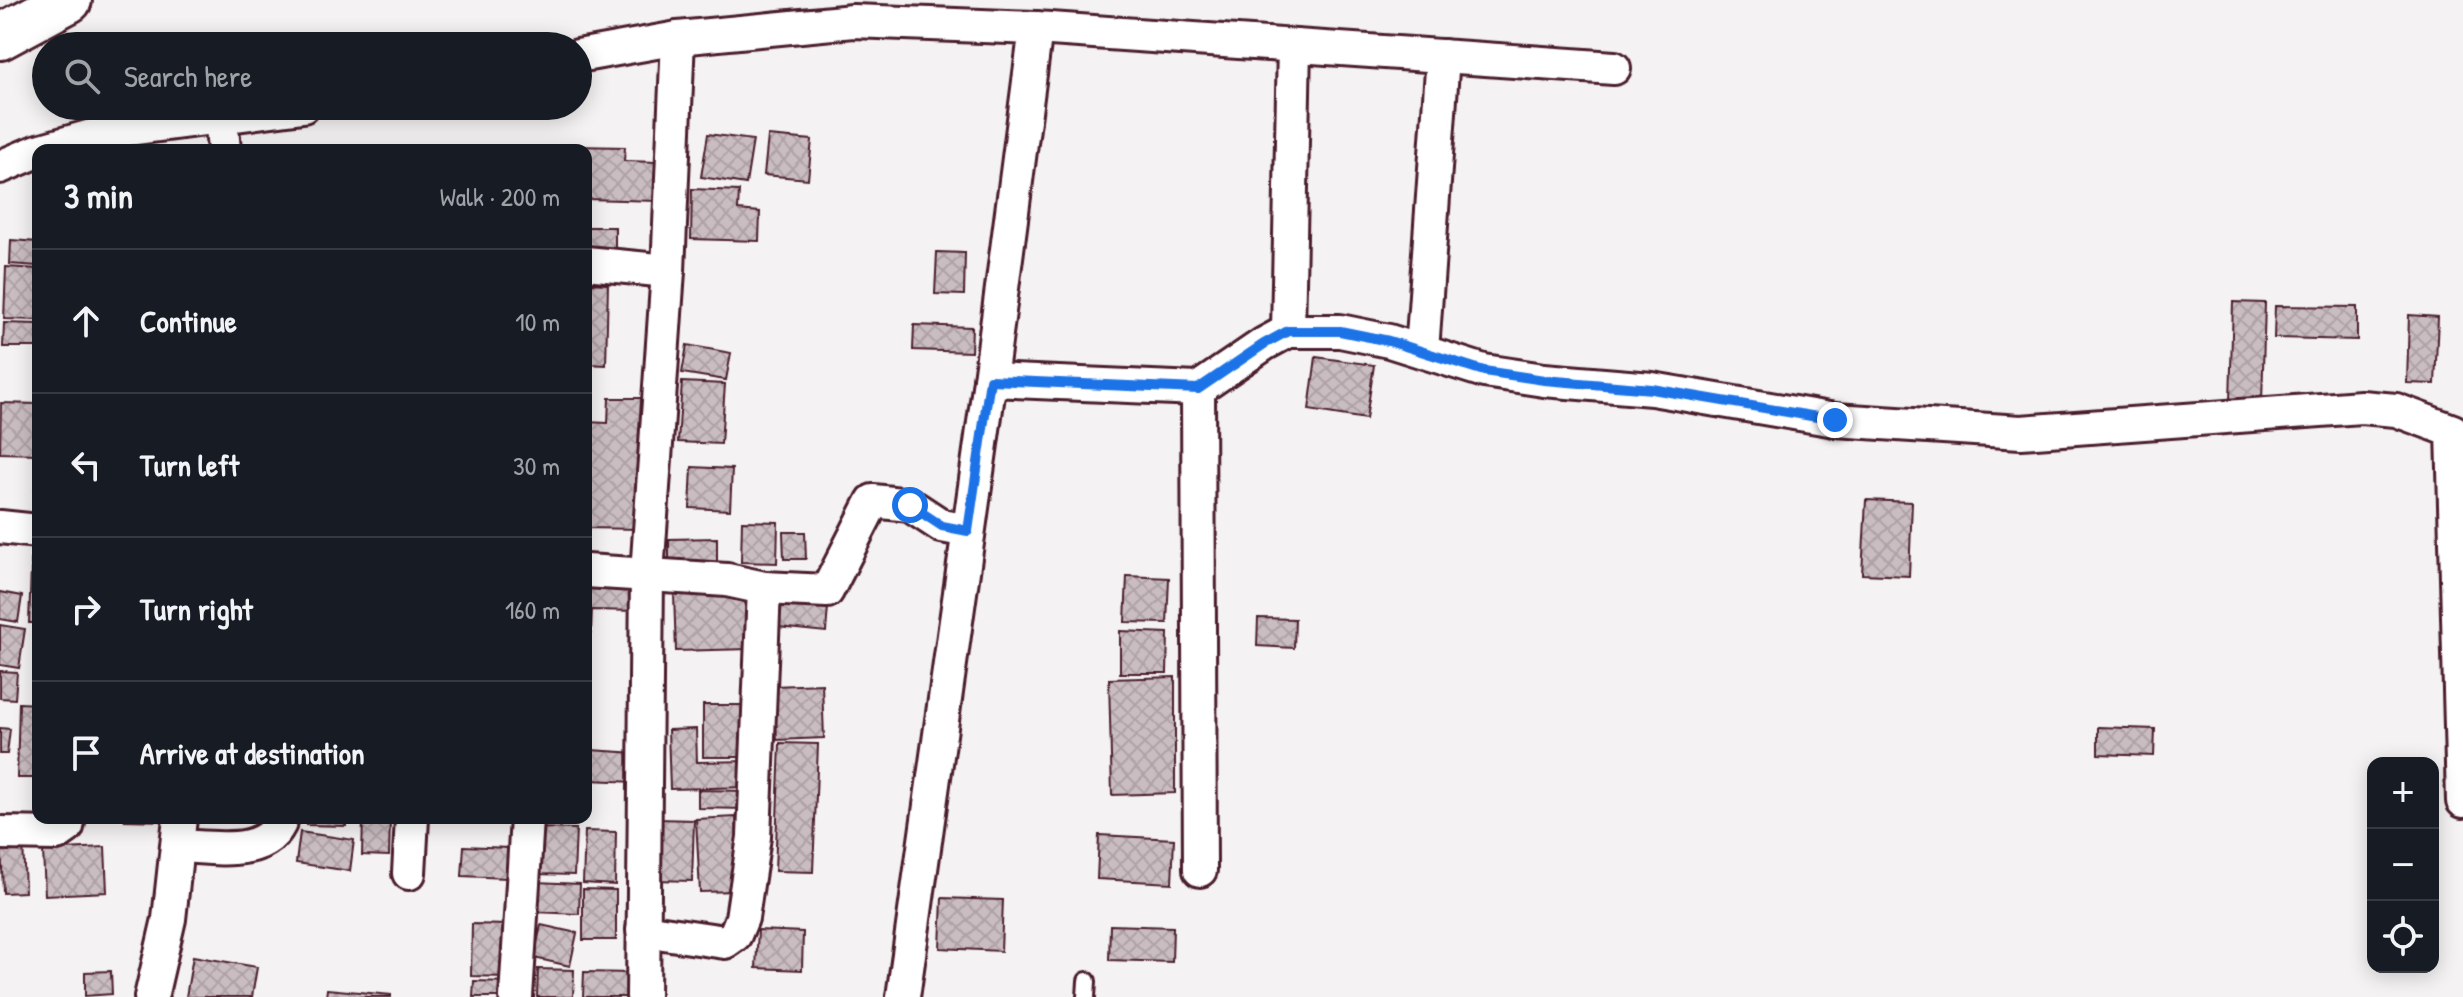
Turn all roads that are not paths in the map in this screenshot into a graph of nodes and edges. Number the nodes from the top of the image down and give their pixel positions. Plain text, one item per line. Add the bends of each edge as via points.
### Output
1 (69, 0) edge
2 (1036, 28) junction
3 (0, 37) edge
4 (678, 38) junction
5 (1294, 46) junction
6 (592, 53) edge
7 (1443, 56) junction
8 (1614, 68) dead end
9 (207, 120) edge
10 (221, 120) edge
11 (106, 141) edge
12 (84, 144) edge
13 (223, 144) edge
14 (32, 153) edge
15 (0, 167) edge
16 (592, 264) edge
17 (668, 271) junction
18 (1288, 331) junction
19 (1422, 351) junction
20 (990, 380) junction
21 (1198, 389) junction
22 (0, 527) edge
23 (32, 530) edge
24 (968, 531) junction
25 (592, 571) edge
26 (647, 574) junction
27 (764, 588) junction
28 (2463, 801) edge
29 (68, 824) edge
30 (280, 824) edge
31 (412, 824) edge
32 (527, 824) edge
33 (179, 832) edge
34 (0, 833) edge
35 (1200, 870) dead end
36 (409, 873) dead end
37 (643, 930) junction
38 (151, 997) edge
39 (516, 997) edge
40 (643, 997) edge
41 (903, 997) edge

1 - 3 highway
2 - 4 street via 853,21
2 - 5 street
2 - 20 street
4 - 6 street
4 - 17 street
5 - 7 street
5 - 18 street
7 - 8 street
7 - 19 street
9 - 11 street
10 - 13 street
11 - 12 street
14 - 15 street
16 - 17 street
17 - 26 street
18 - 19 street via 1340,331
18 - 21 street
19 - 28 street via 1484,371 1652,389 1835,420 2021,432 2361,407 2396,410 2453,431
20 - 21 street
20 - 24 street
21 - 35 street
22 - 23 street
24 - 27 street via 942,526 910,505 873,501 827,591
24 - 41 street
25 - 26 street
26 - 27 street
26 - 37 street
27 - 37 street via 758,789 742,918 735,935 725,942
29 - 34 street via 57,834
30 - 33 street via 264,843 245,847
31 - 36 street
32 - 39 street
33 - 38 street via 169,919
37 - 40 street

